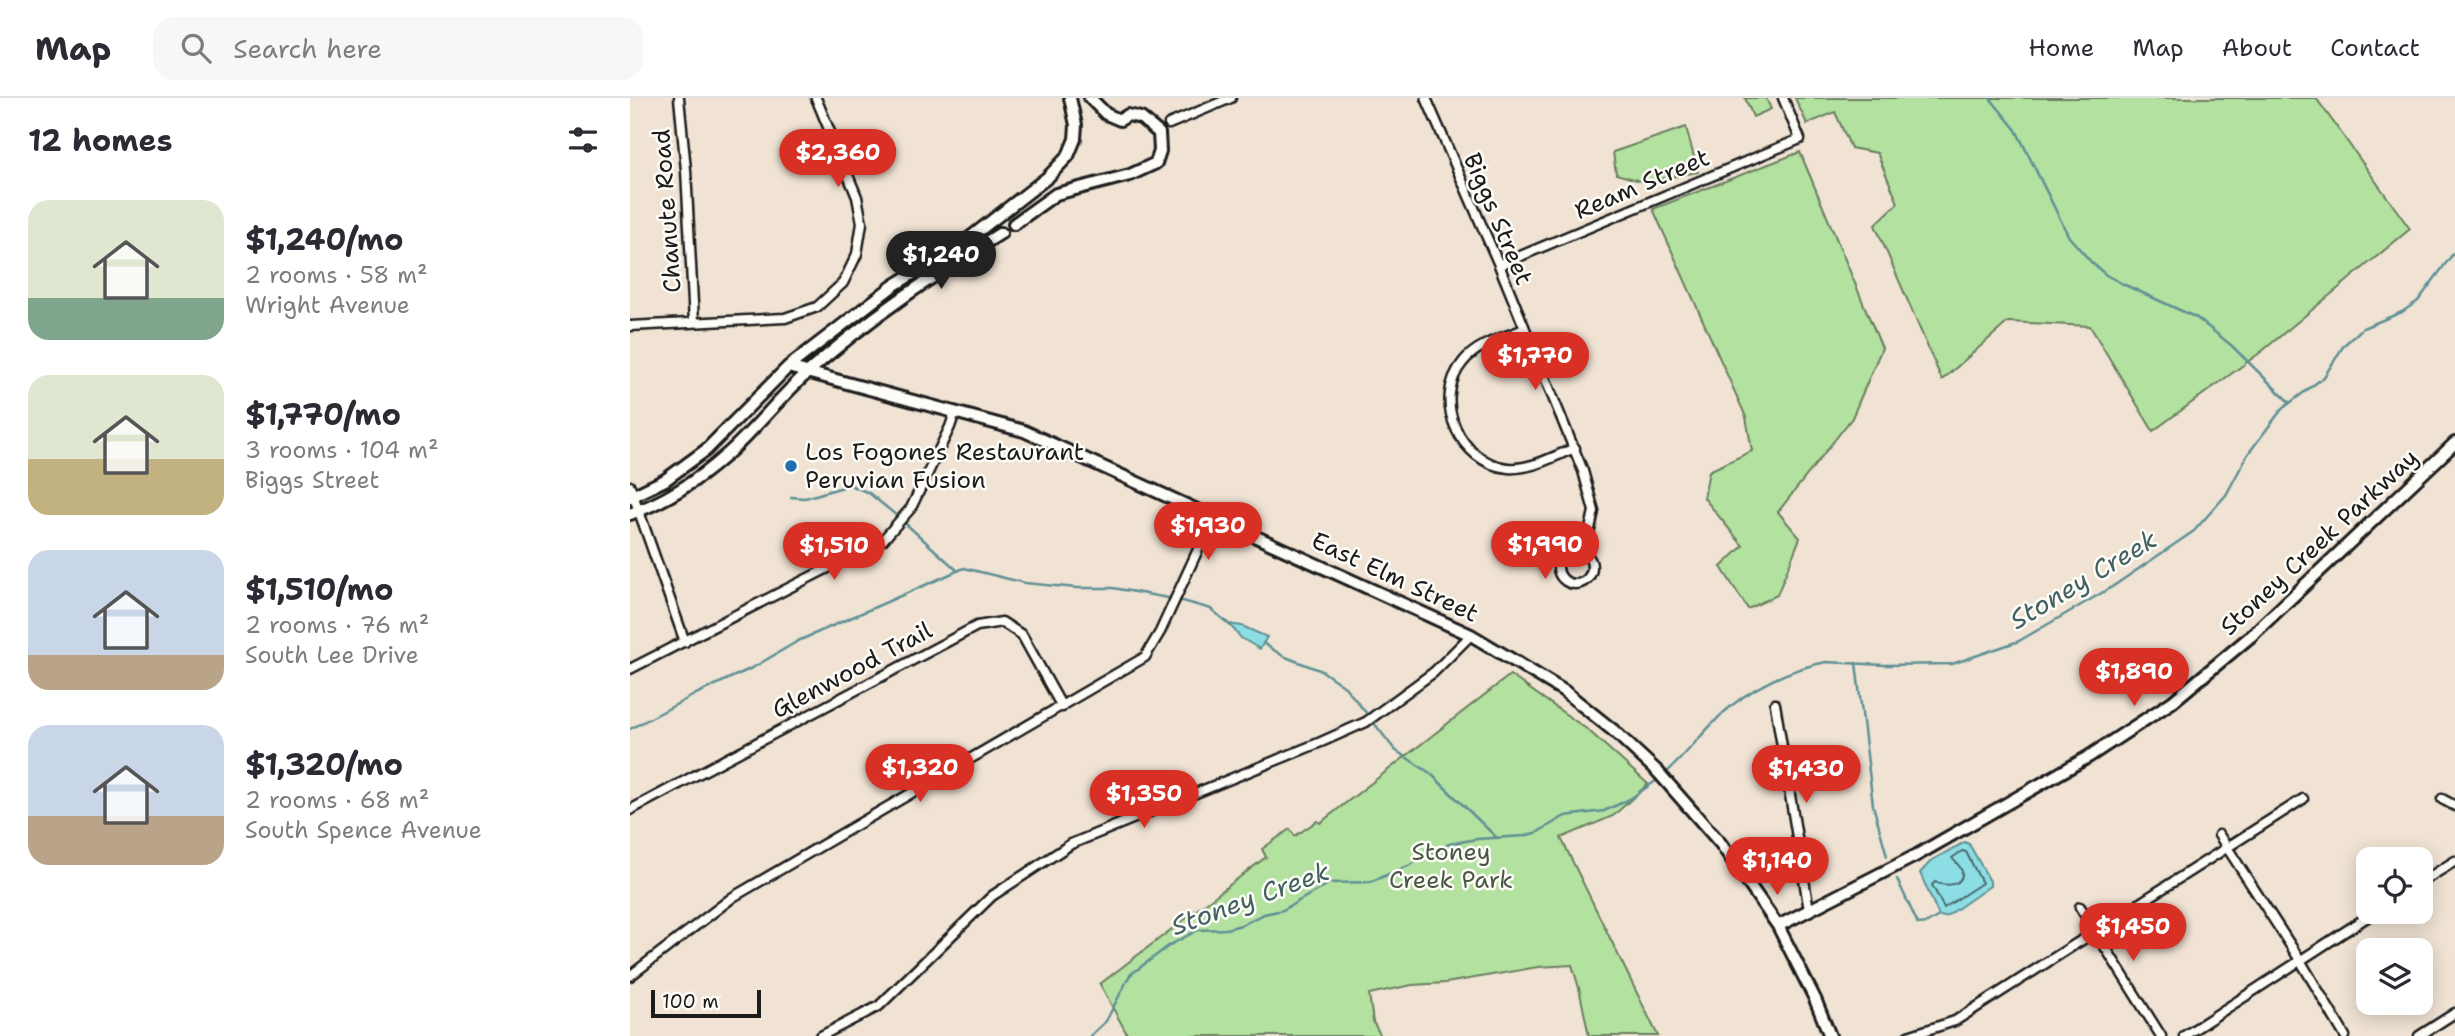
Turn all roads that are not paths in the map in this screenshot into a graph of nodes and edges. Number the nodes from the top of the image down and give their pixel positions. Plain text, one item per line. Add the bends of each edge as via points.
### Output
1 (678, 98) edge
2 (816, 98) edge
3 (1070, 98) edge
4 (1090, 98) edge
5 (1231, 98) edge
6 (1426, 98) edge
7 (1783, 98) edge
8 (1169, 124) dead end
9 (1014, 224) dead end
10 (1001, 233) dead end
11 (1499, 265) junction
12 (694, 322) junction
13 (630, 326) edge
14 (1524, 329) junction
15 (788, 367) junction
16 (806, 373) junction
17 (955, 412) junction
18 (2455, 443) edge
19 (1575, 448) junction
20 (631, 493) edge
21 (635, 513) edge
22 (1213, 517) junction
23 (1585, 552) junction
24 (1471, 635) junction
25 (685, 642) junction
26 (630, 669) edge
27 (1775, 704) dead end
28 (1062, 707) junction
29 (2303, 799) dead end
30 (2442, 799) dead end
31 (2455, 806) edge
32 (630, 810) edge
33 (2219, 835) dead end
34 (2227, 848) junction
35 (2455, 861) edge
36 (2433, 875) edge
37 (2080, 907) dead end
38 (1809, 911) junction
39 (2356, 924) edge
40 (1778, 926) junction
41 (2096, 931) junction
42 (2300, 960) junction
43 (630, 976) edge
44 (2455, 1013) edge
45 (821, 1036) edge
46 (1830, 1036) edge
47 (1908, 1036) edge
48 (2161, 1036) edge
49 (2184, 1036) edge
50 (2345, 1036) edge
51 (2419, 1036) edge

1 - 12 street, Chanute Road
2 - 12 street via 857,197 862,223 857,254 843,283 817,307 785,318
3 - 15 street via 1075,139 1059,167 967,240 893,286
4 - 9 street via 1106,114 1121,120 1128,115 1141,118 1159,133 1156,163 1130,175 1056,194
5 - 8 street
6 - 11 street, Biggs Street
7 - 11 street, Ream Street via 1800,139
10 - 16 street via 922,284
11 - 14 street, Biggs Street
12 - 13 street
14 - 19 street, Biggs Street
14 - 19 street via 1478,349 1462,362 1449,397 1457,433 1478,456 1508,468 1528,467
15 - 16 street, East Elm Street
15 - 20 street via 706,450 665,480
16 - 17 street, East Elm Street
16 - 21 street via 725,456 677,492
17 - 22 street, East Elm Street via 1024,431
17 - 25 street via 911,508 883,540
18 - 38 street, Stoney Creek Parkway via 2251,636 2172,702 2088,757
19 - 23 street, Biggs Street via 1594,511
20 - 21 street
21 - 25 street
22 - 24 street, East Elm Street
22 - 28 street via 1144,657
23 - 23 street via 1563,554 1557,565 1567,584 1580,585 1590,578 1592,561
24 - 40 street, East Elm Street via 1564,691 1614,731 1721,844
24 - 45 street via 1434,672 1366,722 1071,844 992,897 879,1006
25 - 26 street
27 - 38 street
28 - 32 street, Glenwood Trail via 1022,635 1002,622 977,626
28 - 43 street via 743,890
29 - 34 street
30 - 31 street
33 - 34 street
34 - 41 street
34 - 42 street
35 - 36 street
37 - 41 street
38 - 40 street, Stoney Creek Parkway
39 - 42 street
40 - 46 street, East Elm Street
41 - 47 street via 1955,1021
41 - 48 street
42 - 49 street
42 - 50 street
44 - 51 street

